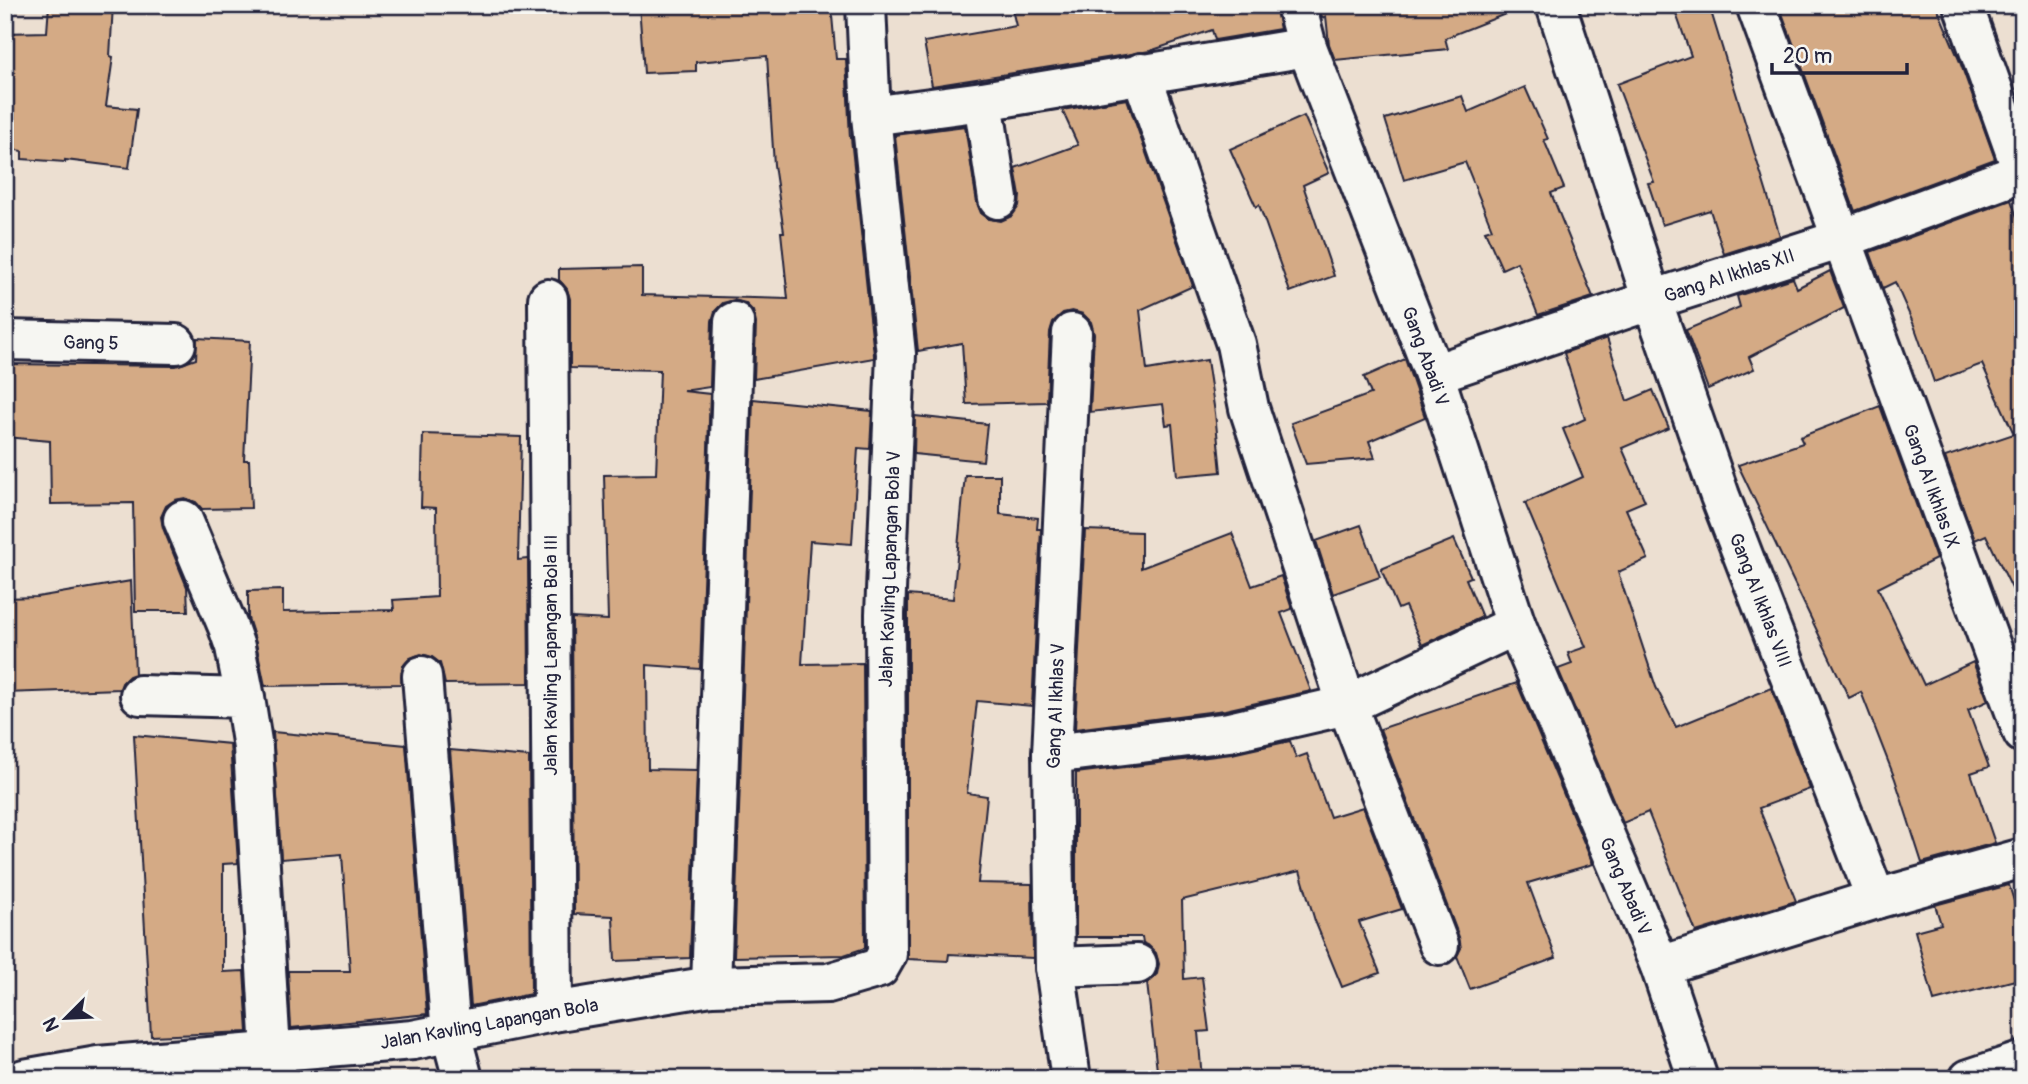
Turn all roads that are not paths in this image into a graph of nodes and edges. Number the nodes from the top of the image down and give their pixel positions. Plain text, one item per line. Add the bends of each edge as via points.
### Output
1 (866, 5) edge
2 (1296, 5) edge
3 (1556, 5) edge
4 (1756, 5) edge
5 (1963, 5) edge
6 (1307, 47) junction
7 (1141, 74) junction
8 (983, 101) junction
9 (871, 116) junction
10 (2023, 172) edge
11 (998, 199) dead end
12 (1842, 239) junction
13 (548, 299) dead end
14 (1652, 300) junction
15 (734, 323) dead end
16 (1072, 333) dead end
17 (5, 340) edge
18 (176, 344) dead end
19 (1434, 374) junction
20 (183, 520) dead end
21 (1516, 625) junction
22 (422, 676) dead end
23 (140, 695) dead end
24 (245, 698) junction
25 (1347, 705) junction
26 (2023, 733) edge
27 (1052, 754) junction
28 (2023, 858) edge
29 (1877, 899) junction
30 (1439, 945) dead end
31 (1137, 964) dead end
32 (1660, 966) junction
33 (1055, 967) junction
34 (828, 983) joint
35 (711, 986) junction
36 (553, 1012) junction
37 (451, 1034) junction
38 (2023, 1061) edge
39 (275, 1065) edge
40 (99, 1072) edge
41 (24, 1079) edge
42 (463, 1079) edge
43 (1071, 1079) edge
44 (1698, 1079) edge
45 (1969, 1079) edge

1 - 9 street, Jalan Kavling Lapangan Bola V
2 - 6 street, Gang Abadi V
3 - 14 street, Gang Al Ikhlas VIII
4 - 12 street, Gang Al Ikhlas IX
5 - 10 street
6 - 7 street
6 - 19 street, Gang Abadi V
7 - 8 street
7 - 25 street via 1236,344 1249,408
8 - 9 street
8 - 11 street
9 - 34 street, Jalan Kavling Lapangan Bola V via 896,354 885,614 887,954 879,968
10 - 12 street, Gang Al Ikhlas XII
12 - 14 street, Gang Al Ikhlas XII
12 - 26 street, Gang Al Ikhlas IX
13 - 36 street, Jalan Kavling Lapangan Bola III
14 - 19 street, Gang Al Ikhlas XII
14 - 29 street, Gang Al Ikhlas VIII via 1720,496
15 - 35 street
16 - 27 street, Gang Al Ikhlas V
17 - 18 street, Gang 5
19 - 21 street, Gang Abadi V
20 - 24 street via 228,626
21 - 25 street
21 - 32 street, Gang Abadi V
22 - 37 street
23 - 24 street
24 - 39 street via 253,748
25 - 27 street via 1228,732
25 - 30 street
27 - 33 street, Gang Al Ikhlas V
28 - 29 street
29 - 32 street
31 - 33 street
32 - 44 street, Gang Abadi V
33 - 43 street, Gang Al Ikhlas V
34 - 35 street, Jalan Kavling Lapangan Bola
35 - 36 street, Jalan Kavling Lapangan Bola
36 - 37 street, Jalan Kavling Lapangan Bola
37 - 39 street, Jalan Kavling Lapangan Bola
37 - 42 street
38 - 45 street
39 - 40 street, Jalan Kavling Lapangan Bola
40 - 41 street, Jalan Kavling Lapangan Bola

